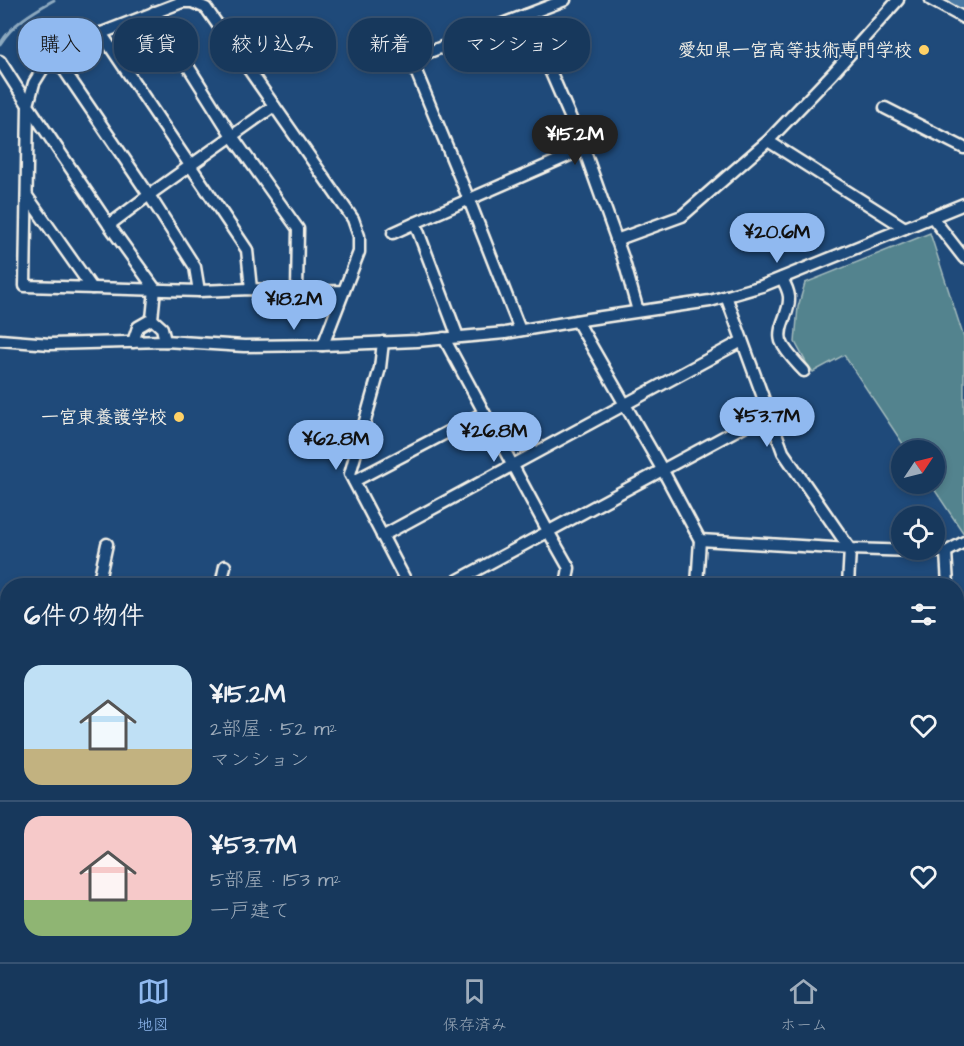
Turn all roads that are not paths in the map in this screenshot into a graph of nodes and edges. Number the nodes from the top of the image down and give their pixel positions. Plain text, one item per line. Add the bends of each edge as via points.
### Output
1 (565, 0) edge
2 (898, 0) edge
3 (931, 0) edge
4 (154, 12) junction
5 (526, 15) junction
6 (964, 18) edge
7 (102, 33) edge
8 (102, 34) edge
9 (3, 66) edge
10 (41, 72) edge
11 (66, 72) edge
12 (28, 105) junction
13 (274, 106) junction
14 (885, 108) dead end
15 (232, 136) junction
16 (768, 141) junction
17 (964, 148) edge
18 (584, 149) junction
19 (190, 165) junction
20 (149, 195) junction
21 (27, 196) junction
22 (469, 200) junction
23 (964, 204) edge
24 (932, 217) junction
25 (415, 223) junction
26 (109, 225) junction
27 (906, 228) junction
28 (393, 232) dead end
29 (616, 240) junction
30 (964, 258) edge
31 (782, 278) junction
32 (92, 288) junction
33 (155, 289) junction
34 (251, 289) junction
35 (199, 291) junction
36 (344, 291) junction
37 (297, 292) junction
38 (726, 296) junction
39 (638, 311) junction
40 (152, 318) junction
41 (582, 320) junction
42 (520, 330) junction
43 (458, 337) junction
44 (444, 338) junction
45 (0, 340) edge
46 (165, 341) junction
47 (742, 341) junction
48 (133, 342) junction
49 (383, 342) junction
50 (323, 345) junction
51 (804, 371) dead end
52 (626, 405) junction
53 (768, 412) junction
54 (484, 413) junction
55 (512, 466) junction
56 (662, 469) junction
57 (354, 481) junction
58 (548, 531) junction
59 (382, 536) junction
60 (700, 540) junction
61 (964, 542) edge
62 (107, 544) dead end
63 (850, 549) junction
64 (946, 552) junction
65 (225, 566) dead end
66 (100, 578) edge
67 (222, 578) edge
68 (404, 578) edge
69 (462, 578) edge
70 (567, 578) edge
71 (697, 578) edge
72 (848, 578) edge
73 (948, 578) edge

1 - 5 street
2 - 16 street
3 - 6 street
4 - 7 street
4 - 13 street via 182,2 206,8
4 - 15 street
5 - 18 street
5 - 22 street via 411,59
8 - 19 street
9 - 12 street
10 - 12 street
11 - 20 street
12 - 21 street
12 - 26 street
13 - 15 street
13 - 36 street via 353,219 359,252
14 - 17 street
15 - 19 street
15 - 37 street via 298,230
16 - 27 street
16 - 29 street via 682,216
18 - 22 street
18 - 29 street
19 - 20 street
19 - 34 street via 247,250
20 - 26 street
20 - 35 street via 195,267
21 - 32 street
21 - 32 street via 25,286
22 - 25 street
22 - 42 street
23 - 24 street
24 - 27 street
24 - 30 street
25 - 28 street
25 - 43 street
26 - 33 street
27 - 31 street
29 - 39 street
31 - 38 street
31 - 51 street via 789,302 780,339
32 - 33 street
33 - 35 street
33 - 40 street
34 - 35 street
34 - 37 street
36 - 37 street
36 - 50 street
38 - 39 street
38 - 47 street
39 - 41 street
40 - 46 street via 162,328
40 - 48 street via 138,327
41 - 42 street
41 - 52 street
42 - 43 street
43 - 44 street
44 - 49 street
44 - 54 street
45 - 48 street via 50,344
46 - 48 street
46 - 50 street
47 - 52 street
47 - 53 street
49 - 50 street
49 - 57 street via 380,368 350,474
52 - 55 street
52 - 56 street
53 - 56 street
53 - 63 street via 783,452
54 - 55 street
54 - 57 street
55 - 58 street
55 - 59 street
56 - 58 street
56 - 60 street
57 - 59 street
58 - 69 street
58 - 70 street via 569,568
59 - 68 street
60 - 63 street
60 - 71 street
61 - 64 street
62 - 66 street
63 - 64 street
63 - 72 street
64 - 73 street
65 - 67 street

